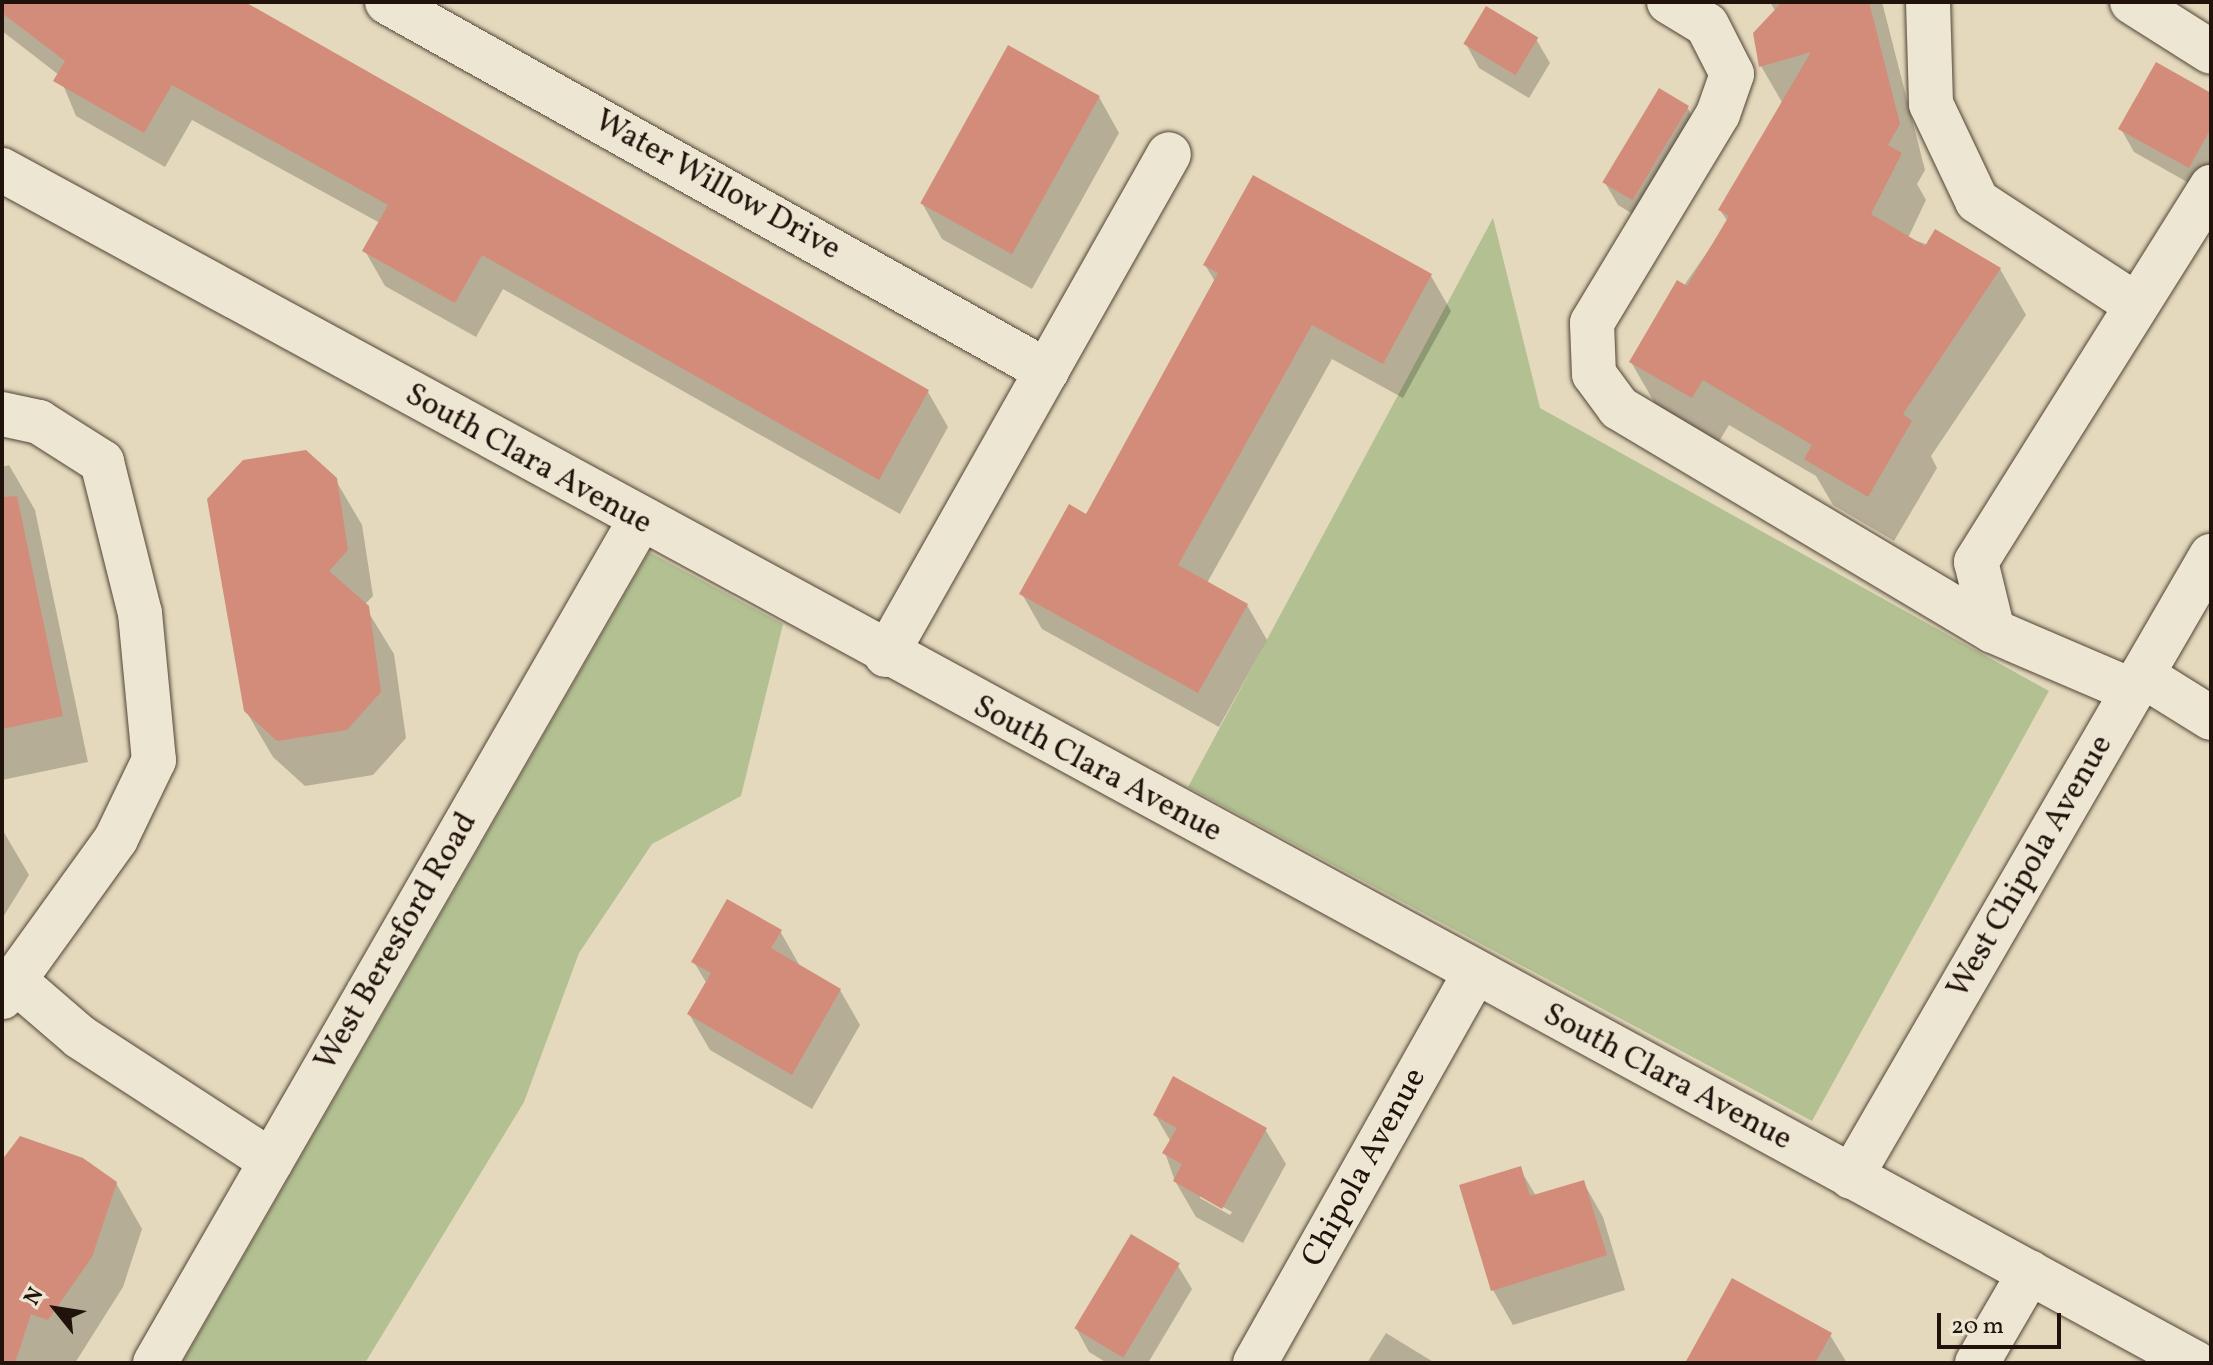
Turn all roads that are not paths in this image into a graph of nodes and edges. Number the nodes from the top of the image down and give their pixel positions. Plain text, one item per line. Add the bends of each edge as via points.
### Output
1 (387, 2) edge
2 (1669, 2) edge
3 (1928, 2) edge
4 (2132, 2) edge
5 (2211, 52) edge
6 (1169, 154) dead end
7 (2, 170) edge
8 (2211, 187) edge
9 (2135, 304) junction
10 (1047, 371) junction
11 (2, 414) edge
12 (639, 522) junction
13 (2211, 556) edge
14 (1993, 631) junction
15 (886, 655) junction
16 (2138, 683) junction
17 (2211, 718) edge
18 (1474, 974) junction
19 (9, 989) edge
20 (271, 1161) junction
21 (1851, 1177) junction
22 (2030, 1272) junction
23 (155, 1363) edge
24 (1255, 1363) edge
25 (1977, 1363) edge
26 (2196, 1363) edge

1 - 10 street, Water Willow Drive
2 - 14 street via 1707,25 1732,74 1718,114 1592,323 1594,374 1619,408
3 - 9 street via 1931,104 1977,201
4 - 5 street
6 - 10 street
7 - 12 street, South Clara Avenue
8 - 9 street
9 - 14 street via 1976,562
10 - 15 street
11 - 19 street via 39,422 102,462 140,613 154,760 116,839
12 - 15 street, South Clara Avenue
12 - 20 street, West Beresford Road
13 - 16 street, West Chipola Avenue
14 - 16 street
15 - 18 street, South Clara Avenue
16 - 17 street
16 - 21 street, West Chipola Avenue
18 - 21 street, South Clara Avenue
18 - 24 street, Chipola Avenue
19 - 20 street
20 - 23 street, West Beresford Road
21 - 22 street, South Clara Avenue
22 - 25 street
22 - 26 street, South Clara Avenue

